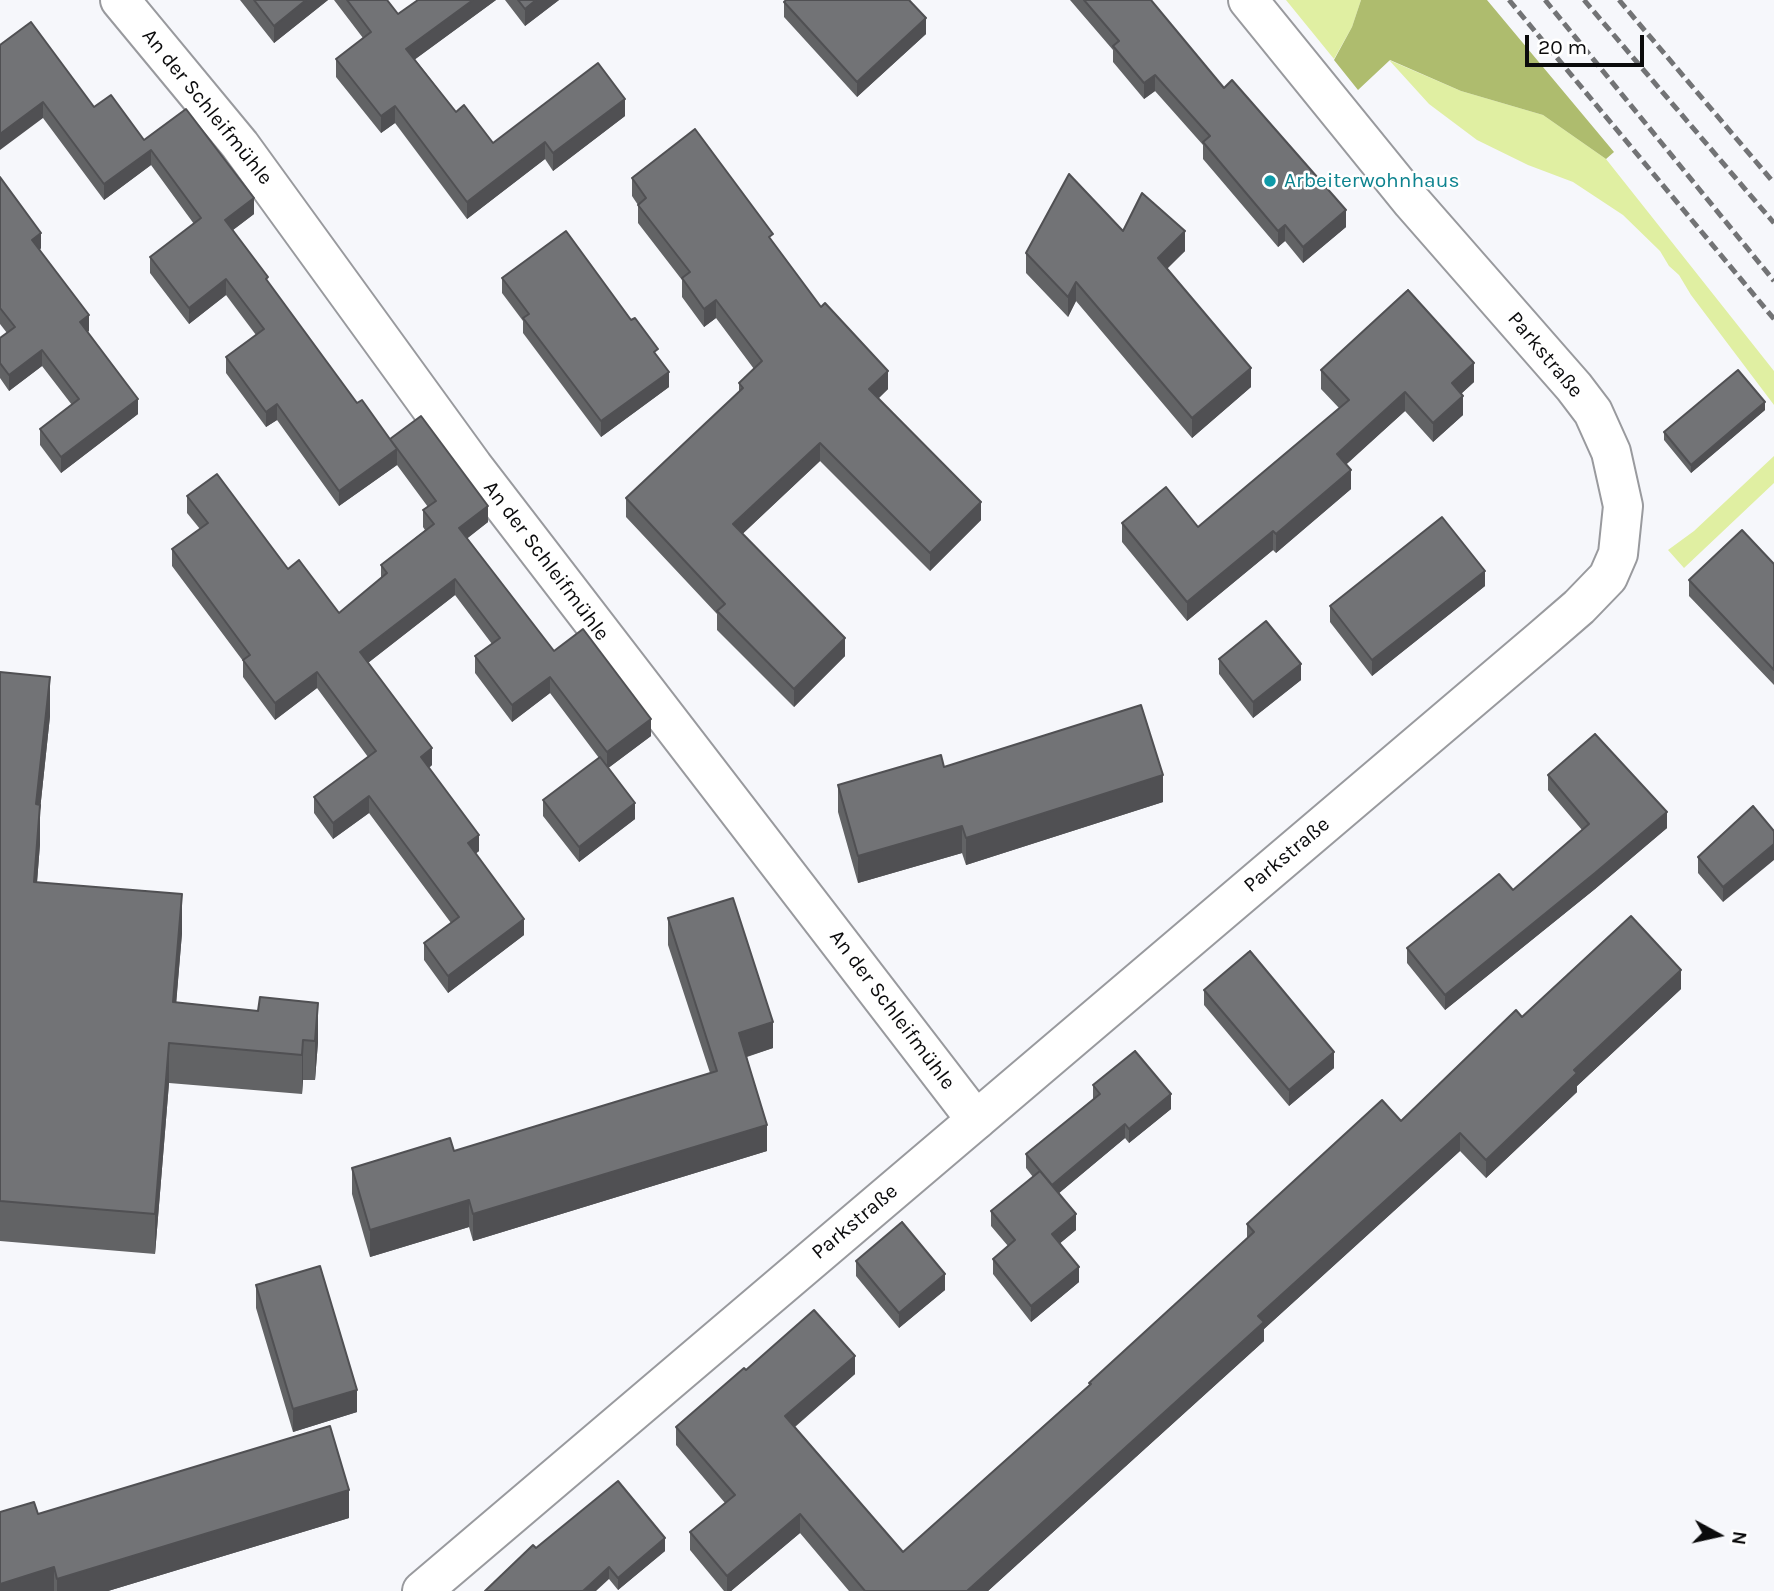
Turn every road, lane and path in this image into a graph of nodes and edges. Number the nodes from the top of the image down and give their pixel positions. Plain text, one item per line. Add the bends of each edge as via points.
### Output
1 (120, 0) edge
2 (1248, 0) edge
3 (976, 1120) junction
4 (422, 1591) edge

1 - 3 street, An der Schleifmühle via 240,145 473,466
2 - 3 street, Parkstraße via 1412,202 1592,412 1618,473 1623,506 1618,554 1608,577 1542,639
3 - 4 street, Parkstraße

